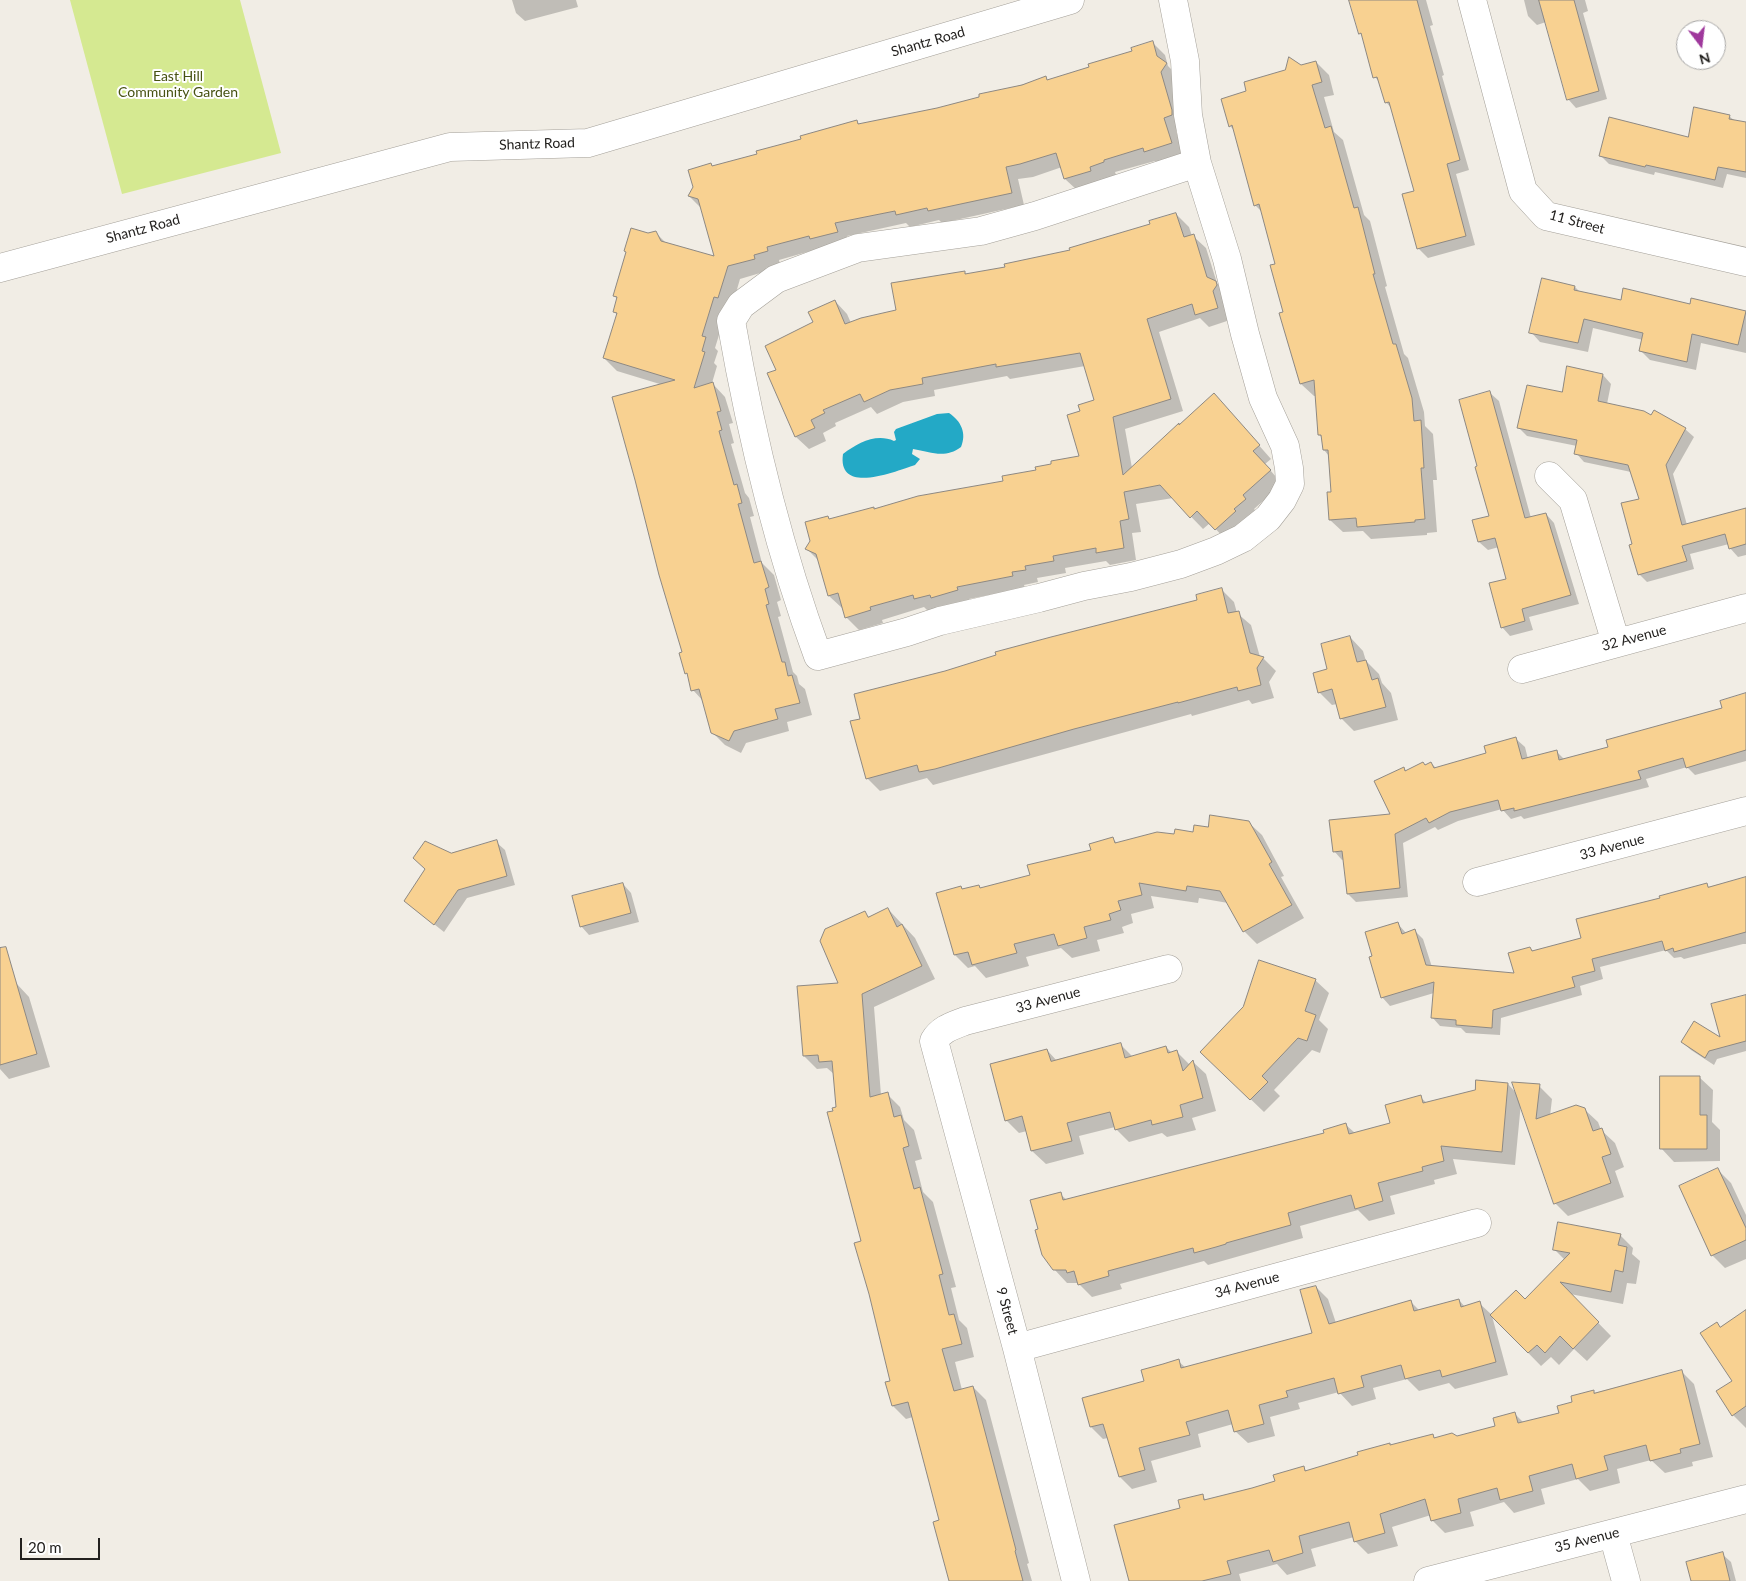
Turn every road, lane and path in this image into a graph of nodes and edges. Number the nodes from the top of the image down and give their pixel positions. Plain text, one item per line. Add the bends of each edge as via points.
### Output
1 (1070, 0) edge
2 (1173, 0) edge
3 (1472, 0) edge
4 (1197, 163) junction
5 (1746, 262) edge
6 (0, 268) edge
7 (1550, 476) dead end
8 (1746, 608) edge
9 (1616, 643) junction
10 (1522, 669) dead end
11 (1746, 811) edge
12 (1477, 882) dead end
13 (1168, 969) dead end
14 (934, 1041) joint
15 (1477, 1223) dead end
16 (1017, 1348) junction
17 (1746, 1499) edge
18 (1613, 1534) junction
19 (1076, 1581) edge
20 (1428, 1581) edge
21 (1626, 1581) edge

1 - 6 street, Shantz Road via 588,143 450,147
2 - 4 street via 1185,61 1188,115
3 - 5 street, 11 Street via 1524,191 1546,216
4 - 4 street via 1227,259 1263,398 1284,446 1290,484 1282,500 1268,518 1243,538 1181,564 940,620 818,656 798,602 758,461 731,321 741,305 776,279 858,248 981,231
7 - 9 street via 1573,500
8 - 9 street, 32 Avenue
9 - 10 street, 32 Avenue
11 - 12 street, 33 Avenue
13 - 14 street, 33 Avenue via 964,1021 939,1033
14 - 16 street, 9 Street
15 - 16 street, 34 Avenue
16 - 19 street, 9 Street
17 - 18 street, 35 Avenue
18 - 20 street, 35 Avenue
18 - 21 street

